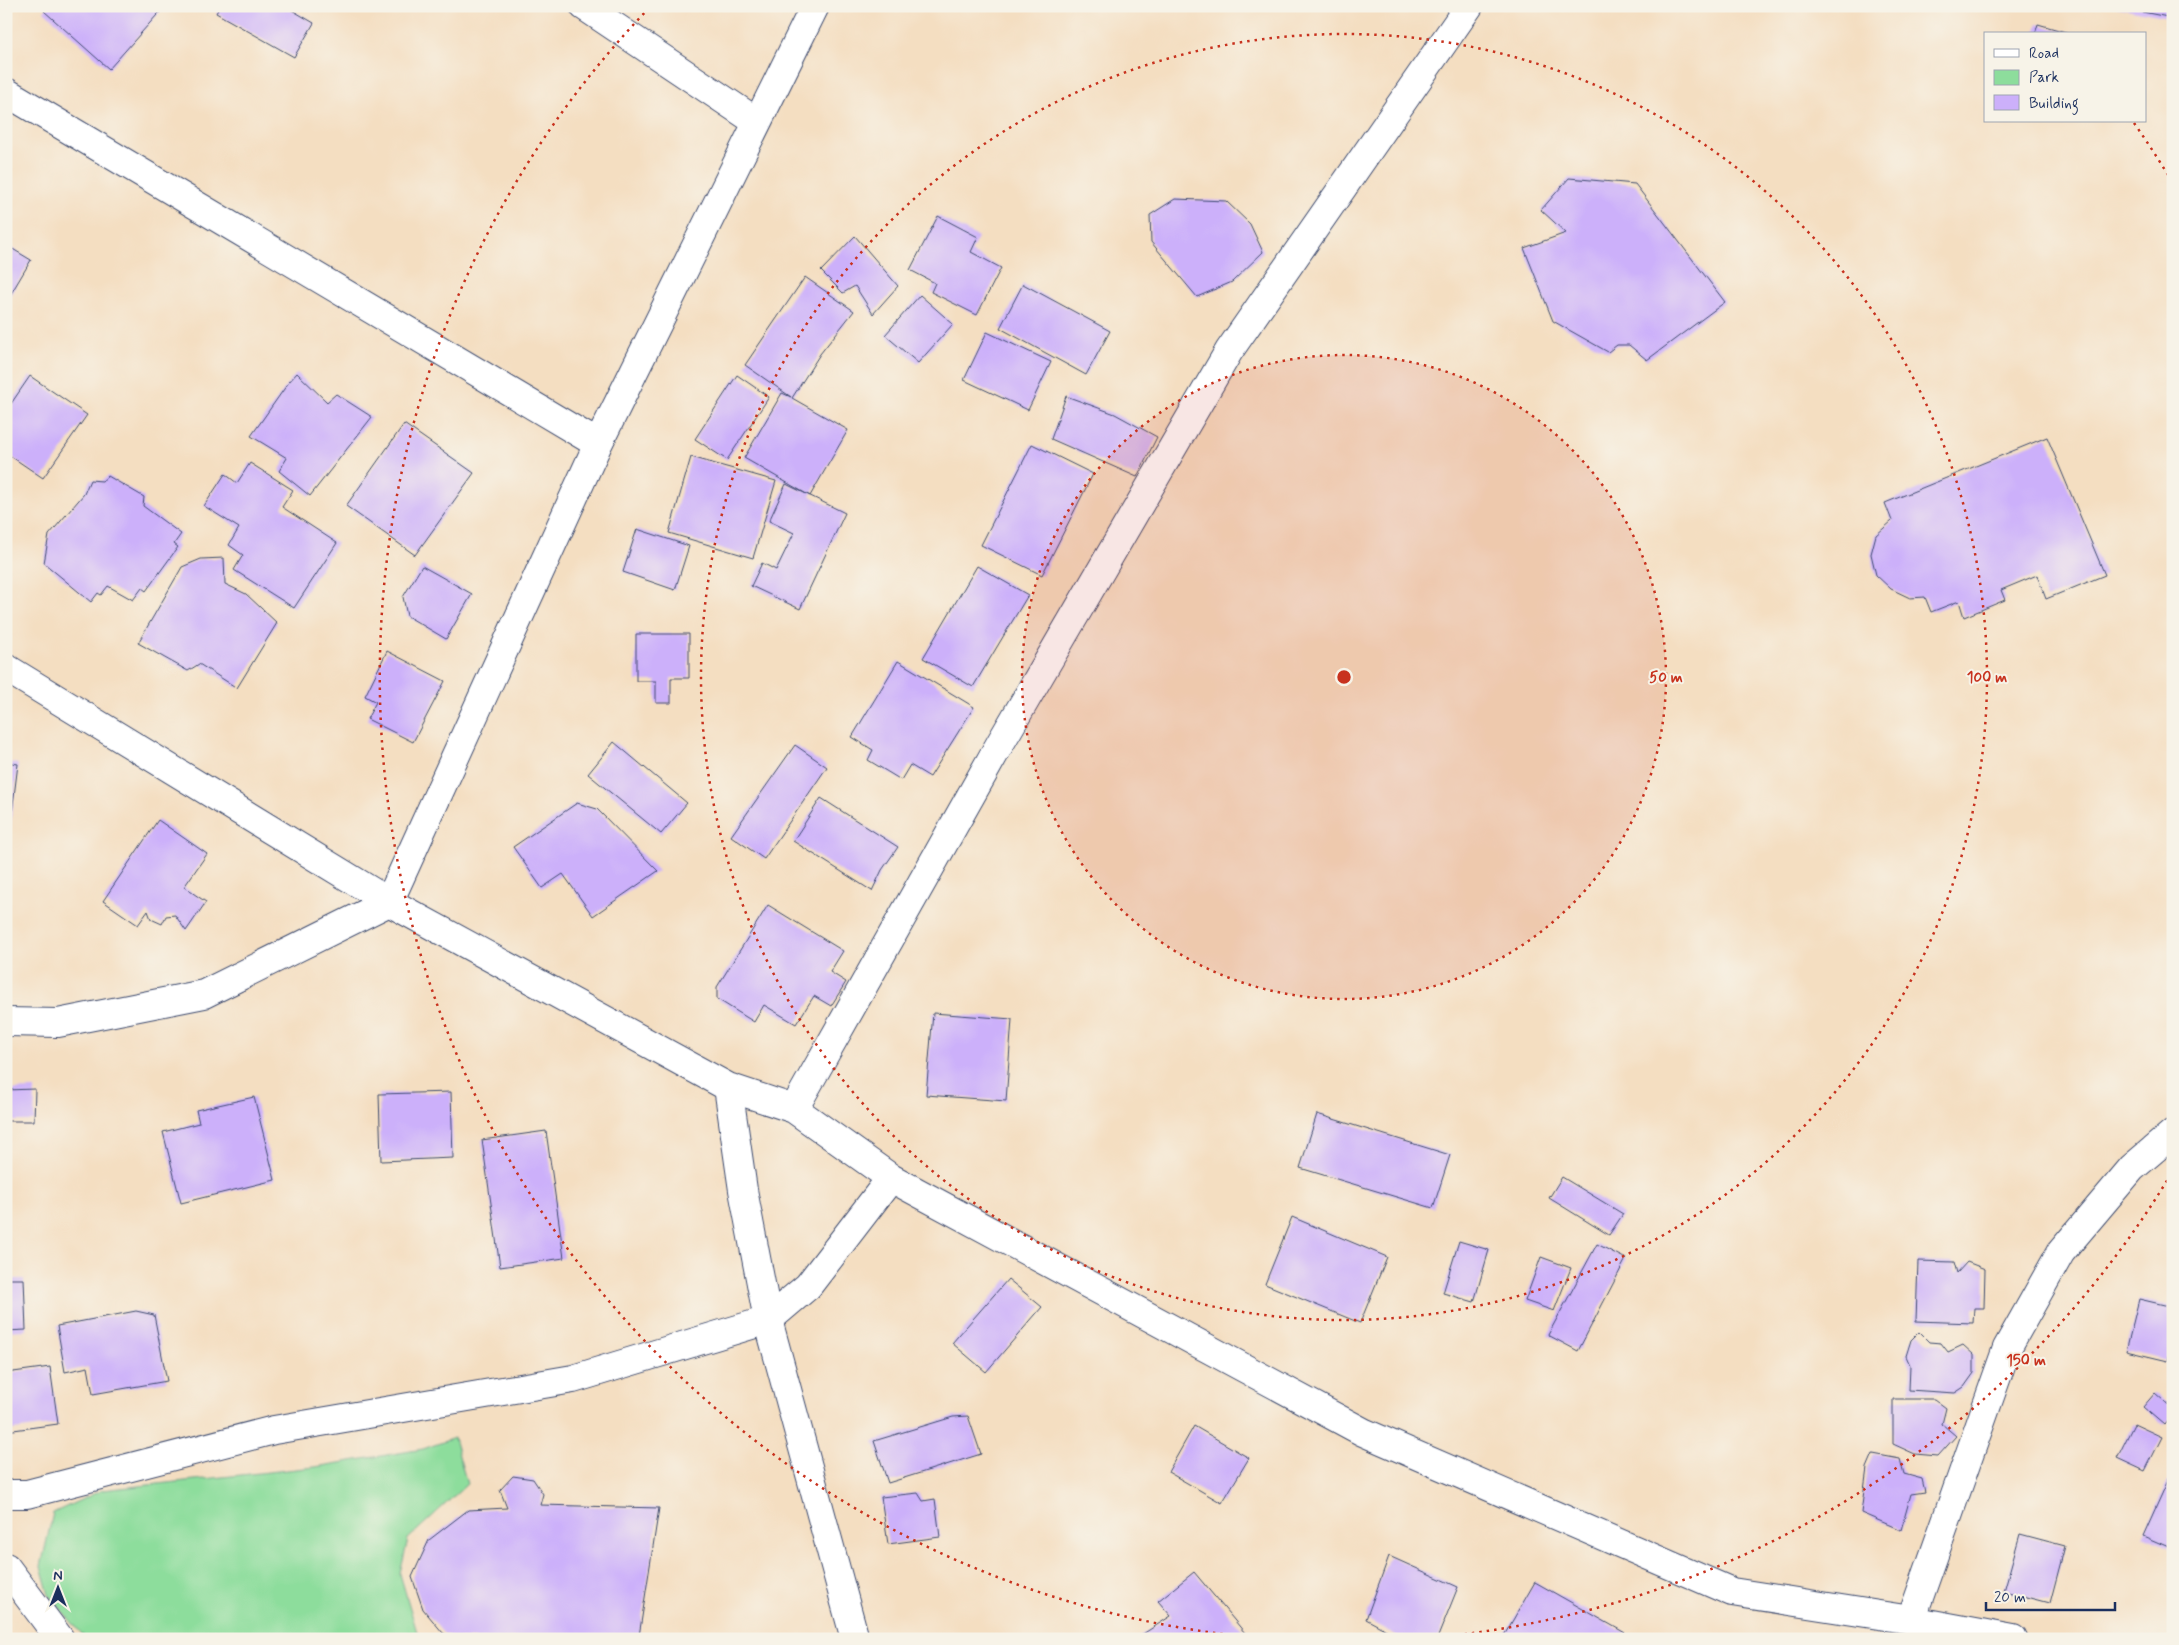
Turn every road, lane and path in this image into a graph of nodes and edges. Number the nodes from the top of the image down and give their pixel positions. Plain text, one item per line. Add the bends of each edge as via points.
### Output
1 (584, 6) edge
2 (815, 6) edge
3 (1469, 6) edge
4 (6, 92) edge
5 (757, 122) junction
6 (598, 444) junction
7 (6, 668) edge
8 (389, 902) junction
9 (6, 1022) edge
10 (728, 1087) junction
11 (794, 1109) junction
12 (2173, 1133) edge
13 (891, 1178) junction
14 (768, 1320) junction
15 (6, 1494) edge
16 (6, 1567) edge
17 (1911, 1620) junction
18 (60, 1639) edge
19 (855, 1639) edge
20 (2013, 1639) edge

1 - 5 street
2 - 5 street
3 - 11 street via 1229,351 1006,733
4 - 6 street
5 - 6 street
6 - 8 street
7 - 8 street
8 - 9 street via 204,994 58,1023
8 - 10 street
10 - 11 street
10 - 14 street via 743,1190
11 - 13 street
12 - 17 street via 2132,1168 2061,1252 2007,1348
13 - 14 street via 808,1286
13 - 17 street via 1363,1432 1732,1592
14 - 15 street via 574,1379 274,1430 27,1494
14 - 19 street
16 - 18 street
17 - 20 street

